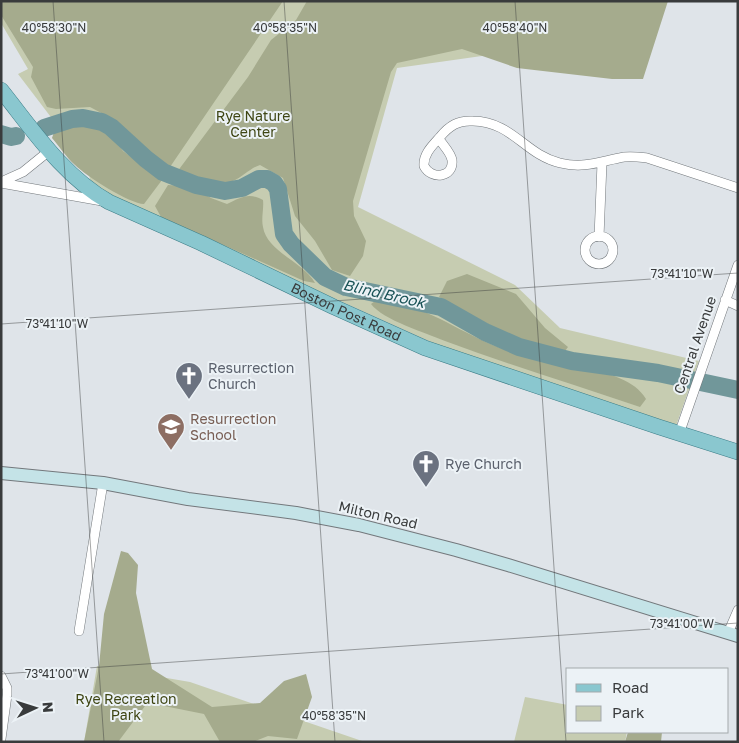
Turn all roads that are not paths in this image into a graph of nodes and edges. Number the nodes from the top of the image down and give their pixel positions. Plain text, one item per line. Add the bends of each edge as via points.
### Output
1 (1, 90) edge
2 (438, 139) dead end
3 (49, 151) junction
4 (602, 163) junction
5 (1, 183) edge
6 (738, 188) edge
7 (109, 202) junction
8 (599, 237) dead end
9 (738, 265) edge
10 (725, 300) junction
11 (738, 306) edge
12 (679, 434) junction
13 (738, 452) edge
14 (1, 474) edge
15 (103, 483) junction
16 (738, 610) edge
17 (80, 631) dead end
18 (733, 634) edge
19 (1, 676) edge
20 (1, 739) edge

1 - 3 main road, Boston Post Road
2 - 4 street via 459,122 486,122 502,127 532,150 560,163
3 - 5 street via 23,172
3 - 7 main road, Boston Post Road via 83,185
4 - 6 street via 624,157 647,158
4 - 8 street
5 - 7 street
7 - 12 main road, Boston Post Road via 425,348
9 - 10 street, Central Avenue
10 - 11 street
10 - 12 street, Central Avenue
12 - 13 main road, Boston Post Road
14 - 15 street, Milton Road
15 - 17 street
15 - 18 street, Milton Road via 188,499 296,513 402,536 523,569
16 - 18 street
19 - 20 street via 7,695

